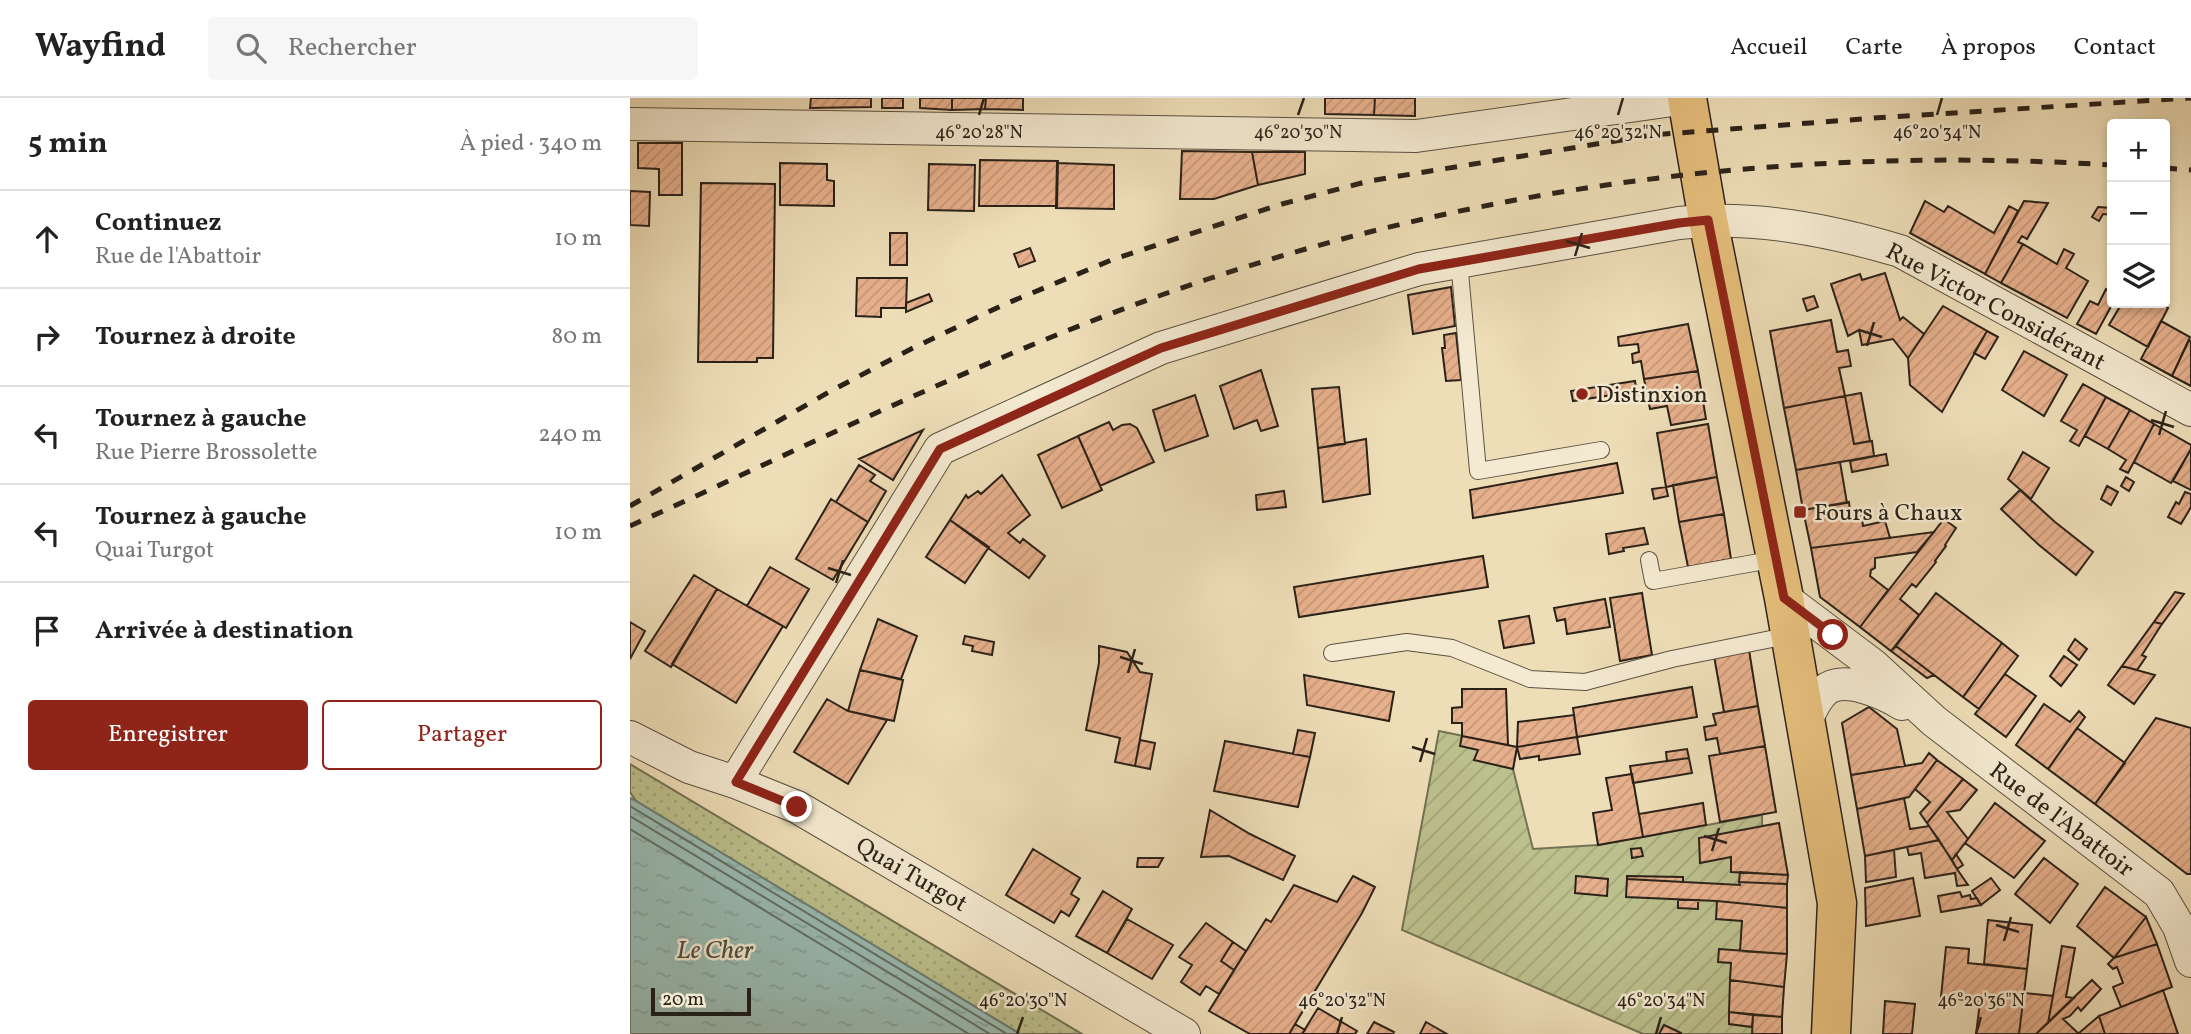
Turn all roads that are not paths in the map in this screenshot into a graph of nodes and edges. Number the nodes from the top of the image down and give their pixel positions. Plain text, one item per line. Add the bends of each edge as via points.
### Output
1 (1687, 98) edge
2 (630, 124) edge
3 (1708, 220) junction
4 (1459, 261) junction
5 (2191, 410) edge
6 (1601, 450) dead end
7 (1776, 559) junction
8 (1649, 560) dead end
9 (1788, 616) junction
10 (1332, 653) dead end
11 (1934, 722) junction
12 (1805, 724) junction
13 (630, 737) edge
14 (736, 782) junction
15 (2185, 924) edge
16 (2191, 961) edge
17 (1184, 1034) edge
18 (1831, 1034) edge

1 - 2 street via 1416,136
1 - 3 main road
3 - 4 street, Rue Victor Considérant
3 - 5 street, Rue Victor Considérant via 1789,227 1900,251
3 - 7 main road
4 - 6 lane via 1478,471
4 - 14 street, Rue Victor Considérant via 1419,269 1161,348 940,449
7 - 8 lane via 1653,581
7 - 9 main road
9 - 10 lane via 1672,659 1584,682 1530,679 1452,648 1406,642
9 - 11 street, Rue de l'Abattoir via 1872,665
9 - 12 main road
11 - 12 street, Rue de l'Abattoir via 1858,685 1825,689
11 - 15 street, Rue de l'Abattoir via 2159,893
12 - 18 main road via 1837,903
13 - 14 street, Quai Turgot via 689,767
14 - 17 street, Quai Turgot via 797,807
15 - 16 street, Rue de l'Abattoir

